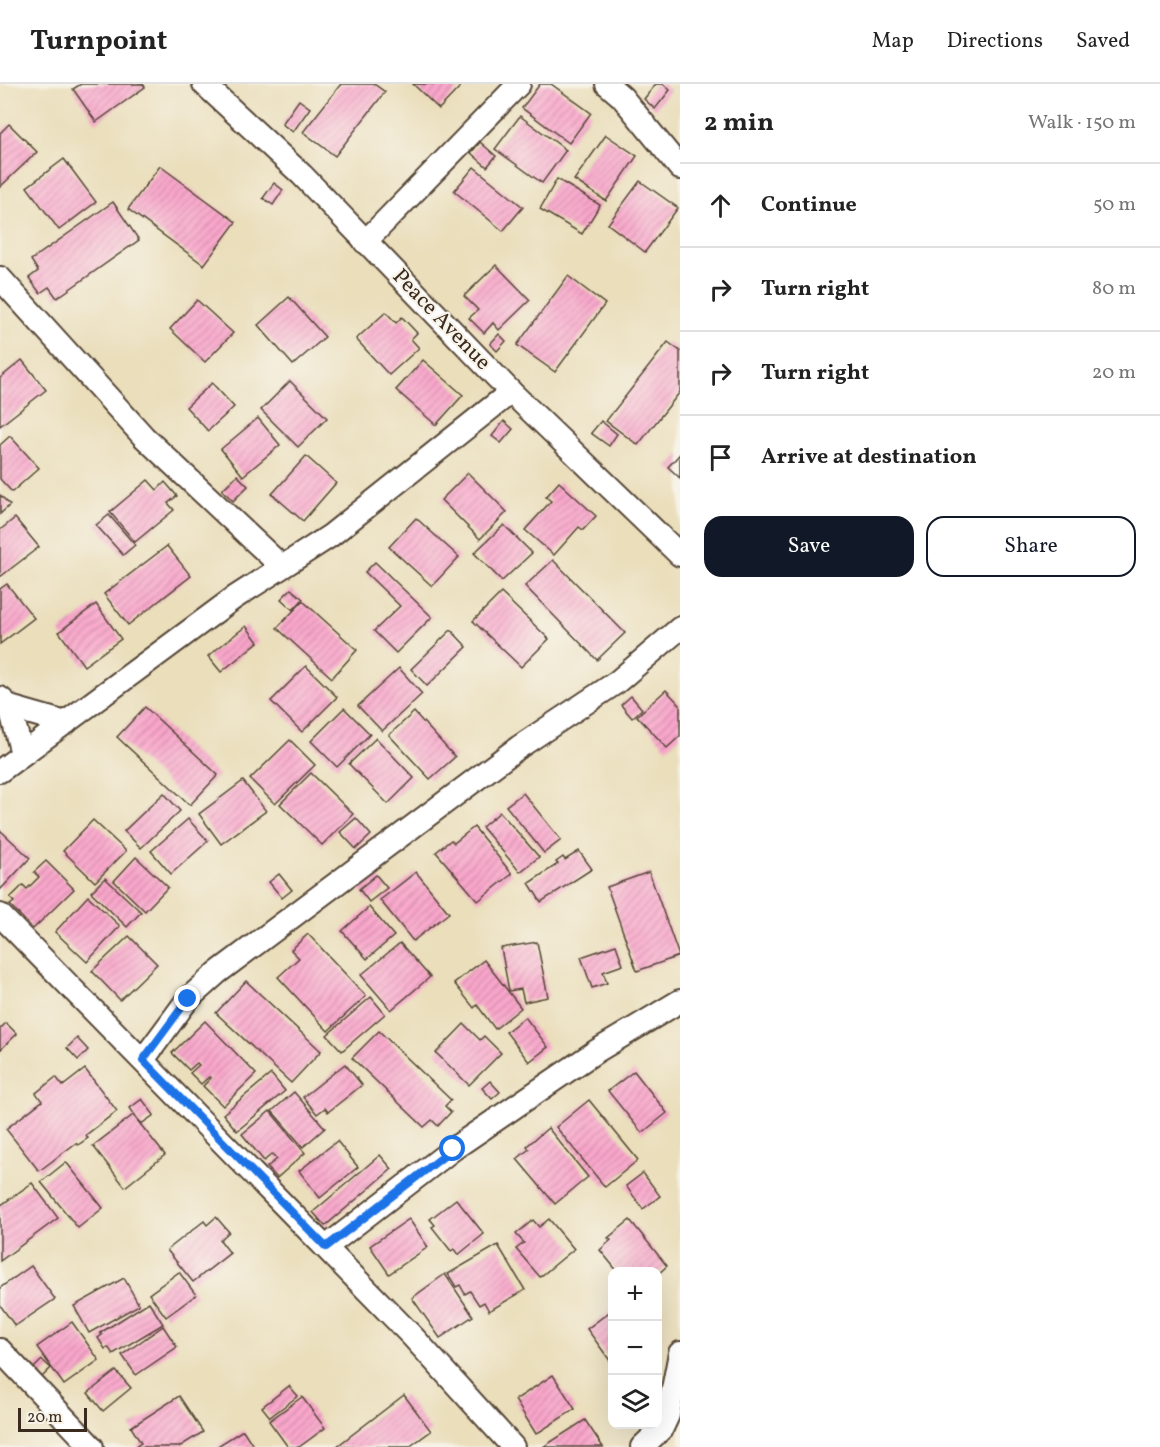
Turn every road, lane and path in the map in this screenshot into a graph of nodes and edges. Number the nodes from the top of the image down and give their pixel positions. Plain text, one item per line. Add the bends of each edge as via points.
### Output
1 (204, 84) edge
2 (519, 84) edge
3 (607, 84) edge
4 (680, 168) edge
5 (365, 242) junction
6 (0, 278) edge
7 (511, 392) junction
8 (680, 555) edge
9 (281, 566) junction
10 (680, 628) edge
11 (5, 702) edge
12 (66, 723) junction
13 (22, 754) junction
14 (0, 771) edge
15 (0, 915) edge
16 (680, 1001) edge
17 (143, 1060) junction
18 (326, 1247) junction
19 (0, 1350) edge
20 (680, 1353) edge
21 (92, 1447) edge
22 (513, 1447) edge
23 (642, 1447) edge

1 - 5 street, Peace Avenue via 302,175
2 - 5 street
3 - 4 street
5 - 7 street, Peace Avenue
6 - 9 street via 144,437
7 - 8 street, Peace Avenue
7 - 9 street via 330,536
9 - 12 street
10 - 17 street via 617,682 519,747 217,973 188,999
11 - 12 street
11 - 13 street
12 - 13 street
13 - 14 street
15 - 17 street
16 - 18 street via 595,1052 453,1149
17 - 18 street
18 - 22 street
19 - 21 street
20 - 23 street via 668,1415 662,1428

